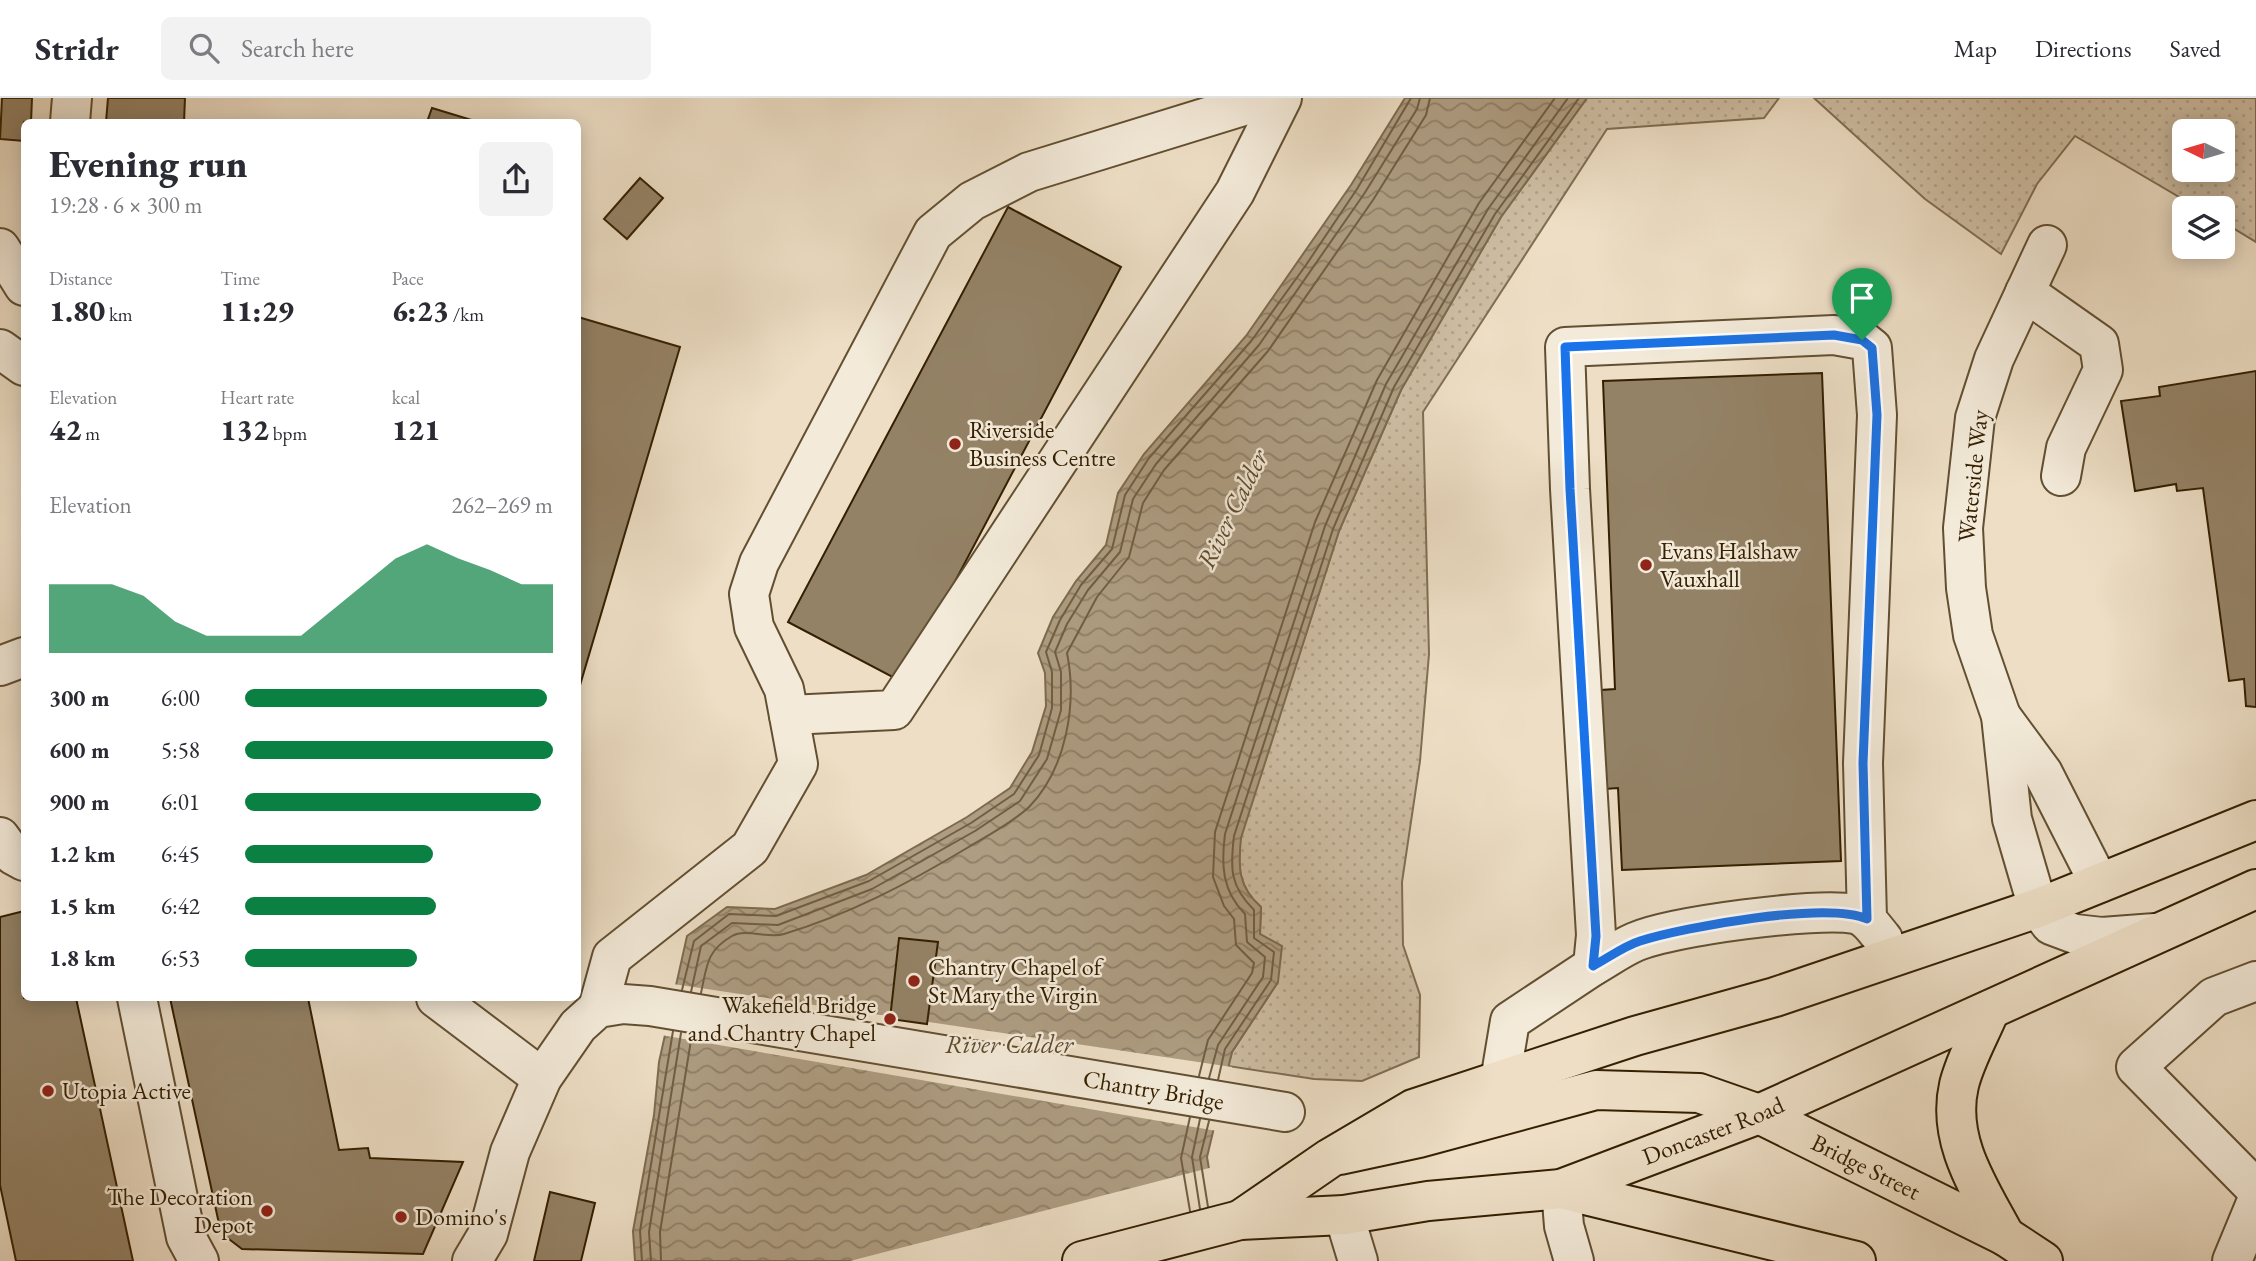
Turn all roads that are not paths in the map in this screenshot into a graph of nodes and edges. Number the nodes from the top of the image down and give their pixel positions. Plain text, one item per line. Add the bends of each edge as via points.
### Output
1 (72, 98) edge
2 (1269, 98) edge
3 (1282, 98) edge
4 (70, 119) edge
5 (2047, 245) dead end
6 (0, 248) edge
7 (21, 281) edge
8 (2025, 292) junction
9 (0, 349) edge
10 (21, 364) edge
11 (2061, 476) dead end
12 (21, 658) edge
13 (0, 666) edge
14 (789, 715) junction
15 (2001, 716) junction
16 (2256, 820) edge
17 (0, 837) edge
18 (21, 859) edge
19 (2099, 883) junction
20 (2256, 889) edge
21 (2038, 908) junction
22 (1867, 919) junction
23 (2157, 933) junction
24 (1886, 959) junction
25 (1593, 966) junction
26 (2256, 981) edge
27 (138, 1001) edge
28 (440, 1001) edge
29 (598, 1008) junction
30 (1990, 1010) junction
31 (542, 1078) junction
32 (1500, 1081) junction
33 (1285, 1112) dead end
34 (1759, 1114) junction
35 (1330, 1158) junction
36 (1561, 1189) junction
37 (2256, 1189) edge
38 (2256, 1202) edge
39 (1344, 1215) junction
40 (1240, 1220) junction
41 (2005, 1236) junction
42 (1801, 1253) edge
43 (200, 1261) edge
44 (472, 1261) edge
45 (1082, 1261) edge
46 (1357, 1261) edge
47 (1574, 1261) edge
48 (1856, 1261) edge
49 (2043, 1261) edge
50 (2232, 1261) edge

1 - 4 street
2 - 14 street via 1029,172 972,201 933,233 759,563 749,594 754,627 784,688
3 - 14 street via 1235,192 894,710
5 - 8 street, Waterside Way
6 - 7 street
8 - 11 street via 2099,344 2103,370 2066,448
8 - 15 street, Waterside Way via 1994,359 1975,418 1963,528 1973,635
9 - 10 street
12 - 13 street
14 - 29 street via 798,764 750,848 612,957
15 - 19 street, Waterside Way via 2043,773
15 - 21 street, Waterside Way via 2012,819
16 - 19 main road
17 - 18 street
19 - 21 main road
20 - 23 main road, Doncaster Road
21 - 23 street via 2052,925 2075,934
21 - 24 main road
22 - 24 street via 1884,940
22 - 25 street via 1856,914 1797,915 1690,928 1637,941
22 - 25 street via 1863,763 1877,415 1872,348 1862,340 1834,335 1565,347 1596,936
23 - 30 main road, Doncaster Road
24 - 32 main road
25 - 32 street via 1510,1021
26 - 37 street via 2214,997 2136,1067
27 - 43 street via 186,1237
28 - 31 street
29 - 31 street via 578,1026
29 - 33 street, Chantry Bridge via 650,1006
30 - 34 main road, Doncaster Road
30 - 41 main road via 1959,1083 1954,1121 1966,1162
31 - 44 street via 510,1152 488,1234
32 - 35 main road via 1413,1109
34 - 35 main road, Bridge Street via 1699,1093 1596,1090
34 - 36 main road, Doncaster Road
34 - 41 main road, Bridge Street
35 - 40 main road
36 - 39 main road, Doncaster Road via 1428,1201
36 - 42 main road
36 - 47 street via 1564,1226
38 - 50 street
39 - 40 main road, Doncaster Road
39 - 46 street
40 - 45 main road
41 - 49 main road, Bridge Street
42 - 48 main road

